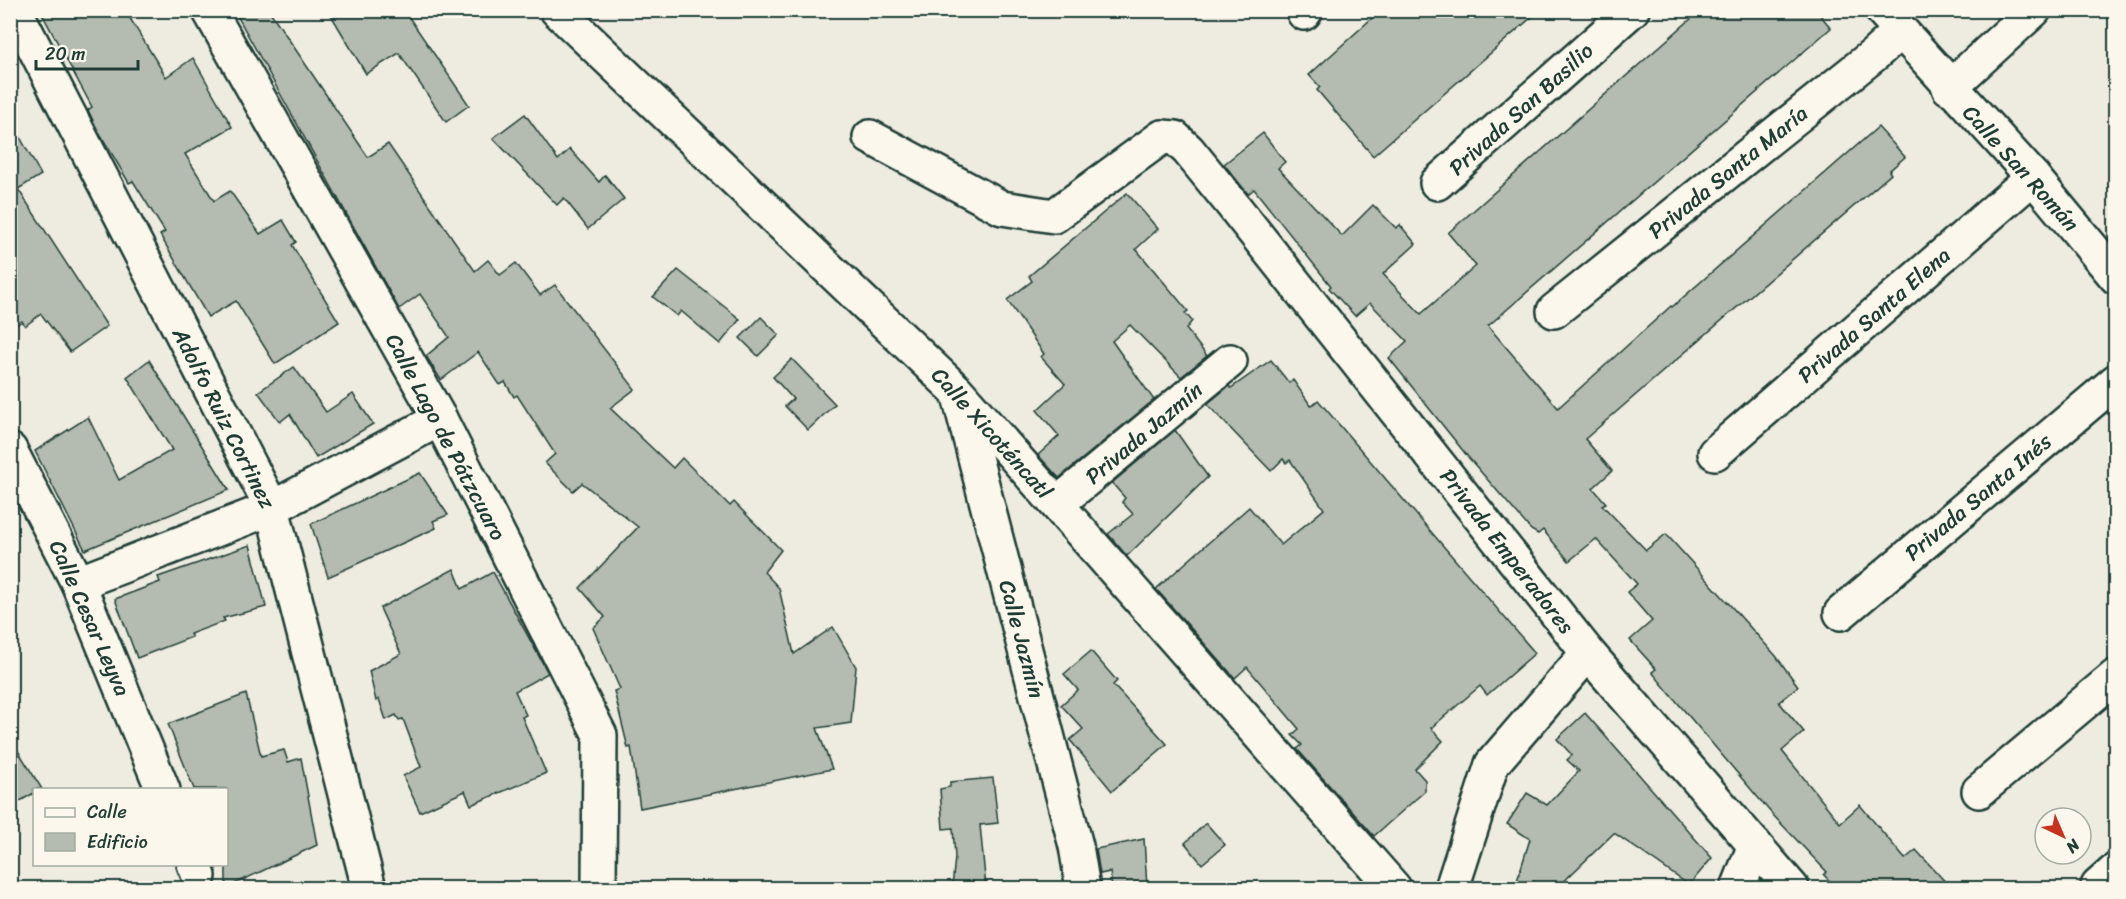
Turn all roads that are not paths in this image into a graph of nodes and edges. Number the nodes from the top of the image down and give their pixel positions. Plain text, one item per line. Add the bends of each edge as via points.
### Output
1 (15, 10) edge
2 (208, 10) edge
3 (557, 10) edge
4 (1632, 10) edge
5 (2034, 10) edge
6 (1891, 21) edge
7 (1950, 88) junction
8 (870, 137) dead end
9 (2033, 177) junction
10 (1437, 183) dead end
11 (2115, 276) edge
12 (1554, 311) dead end
13 (1230, 361) dead end
14 (2115, 381) edge
15 (957, 390) junction
16 (440, 419) junction
17 (10, 450) edge
18 (1715, 453) dead end
19 (1057, 504) junction
20 (272, 508) junction
21 (78, 583) junction
22 (1841, 613) dead end
23 (1588, 653) junction
24 (2115, 676) edge
25 (163, 788) edge
26 (1979, 791) dead end
27 (1755, 845) junction
28 (369, 888) edge
29 (599, 888) edge
30 (1083, 888) edge
31 (1394, 888) edge
32 (1452, 888) edge
33 (1738, 888) edge
34 (1792, 888) edge

1 - 20 street, Adolfo Ruiz Cortinez
2 - 16 street, Calle Lago de Pátzcuaro
3 - 15 street, Calle Xicoténcatl
4 - 10 street, Privada San Basilio
5 - 7 street
6 - 7 street, Calle San Román
6 - 12 street, Privada Santa María via 1875,54
7 - 9 street, Calle San Román
8 - 23 street, Privada Emperadores via 1002,208 1054,216 1162,137 1175,138 1232,204
9 - 11 street, Calle San Román
9 - 18 street, Privada Santa Elena
13 - 19 street, Privada Jazmín
14 - 22 street, Privada Santa Inés
15 - 19 street, Calle Xicoténcatl
15 - 30 street, Calle Jazmín via 1076,846
16 - 20 street
16 - 29 street, Calle Lago de Pátzcuaro via 600,735
17 - 21 street, Calle Cesar Leyva
19 - 31 street, Calle Xicoténcatl
20 - 21 street
20 - 28 street, Adolfo Ruiz Cortinez
21 - 25 street, Calle Cesar Leyva
23 - 27 street, Privada Emperadores
23 - 32 street via 1492,764
24 - 26 street
27 - 33 street
27 - 34 street, Privada Emperadores

